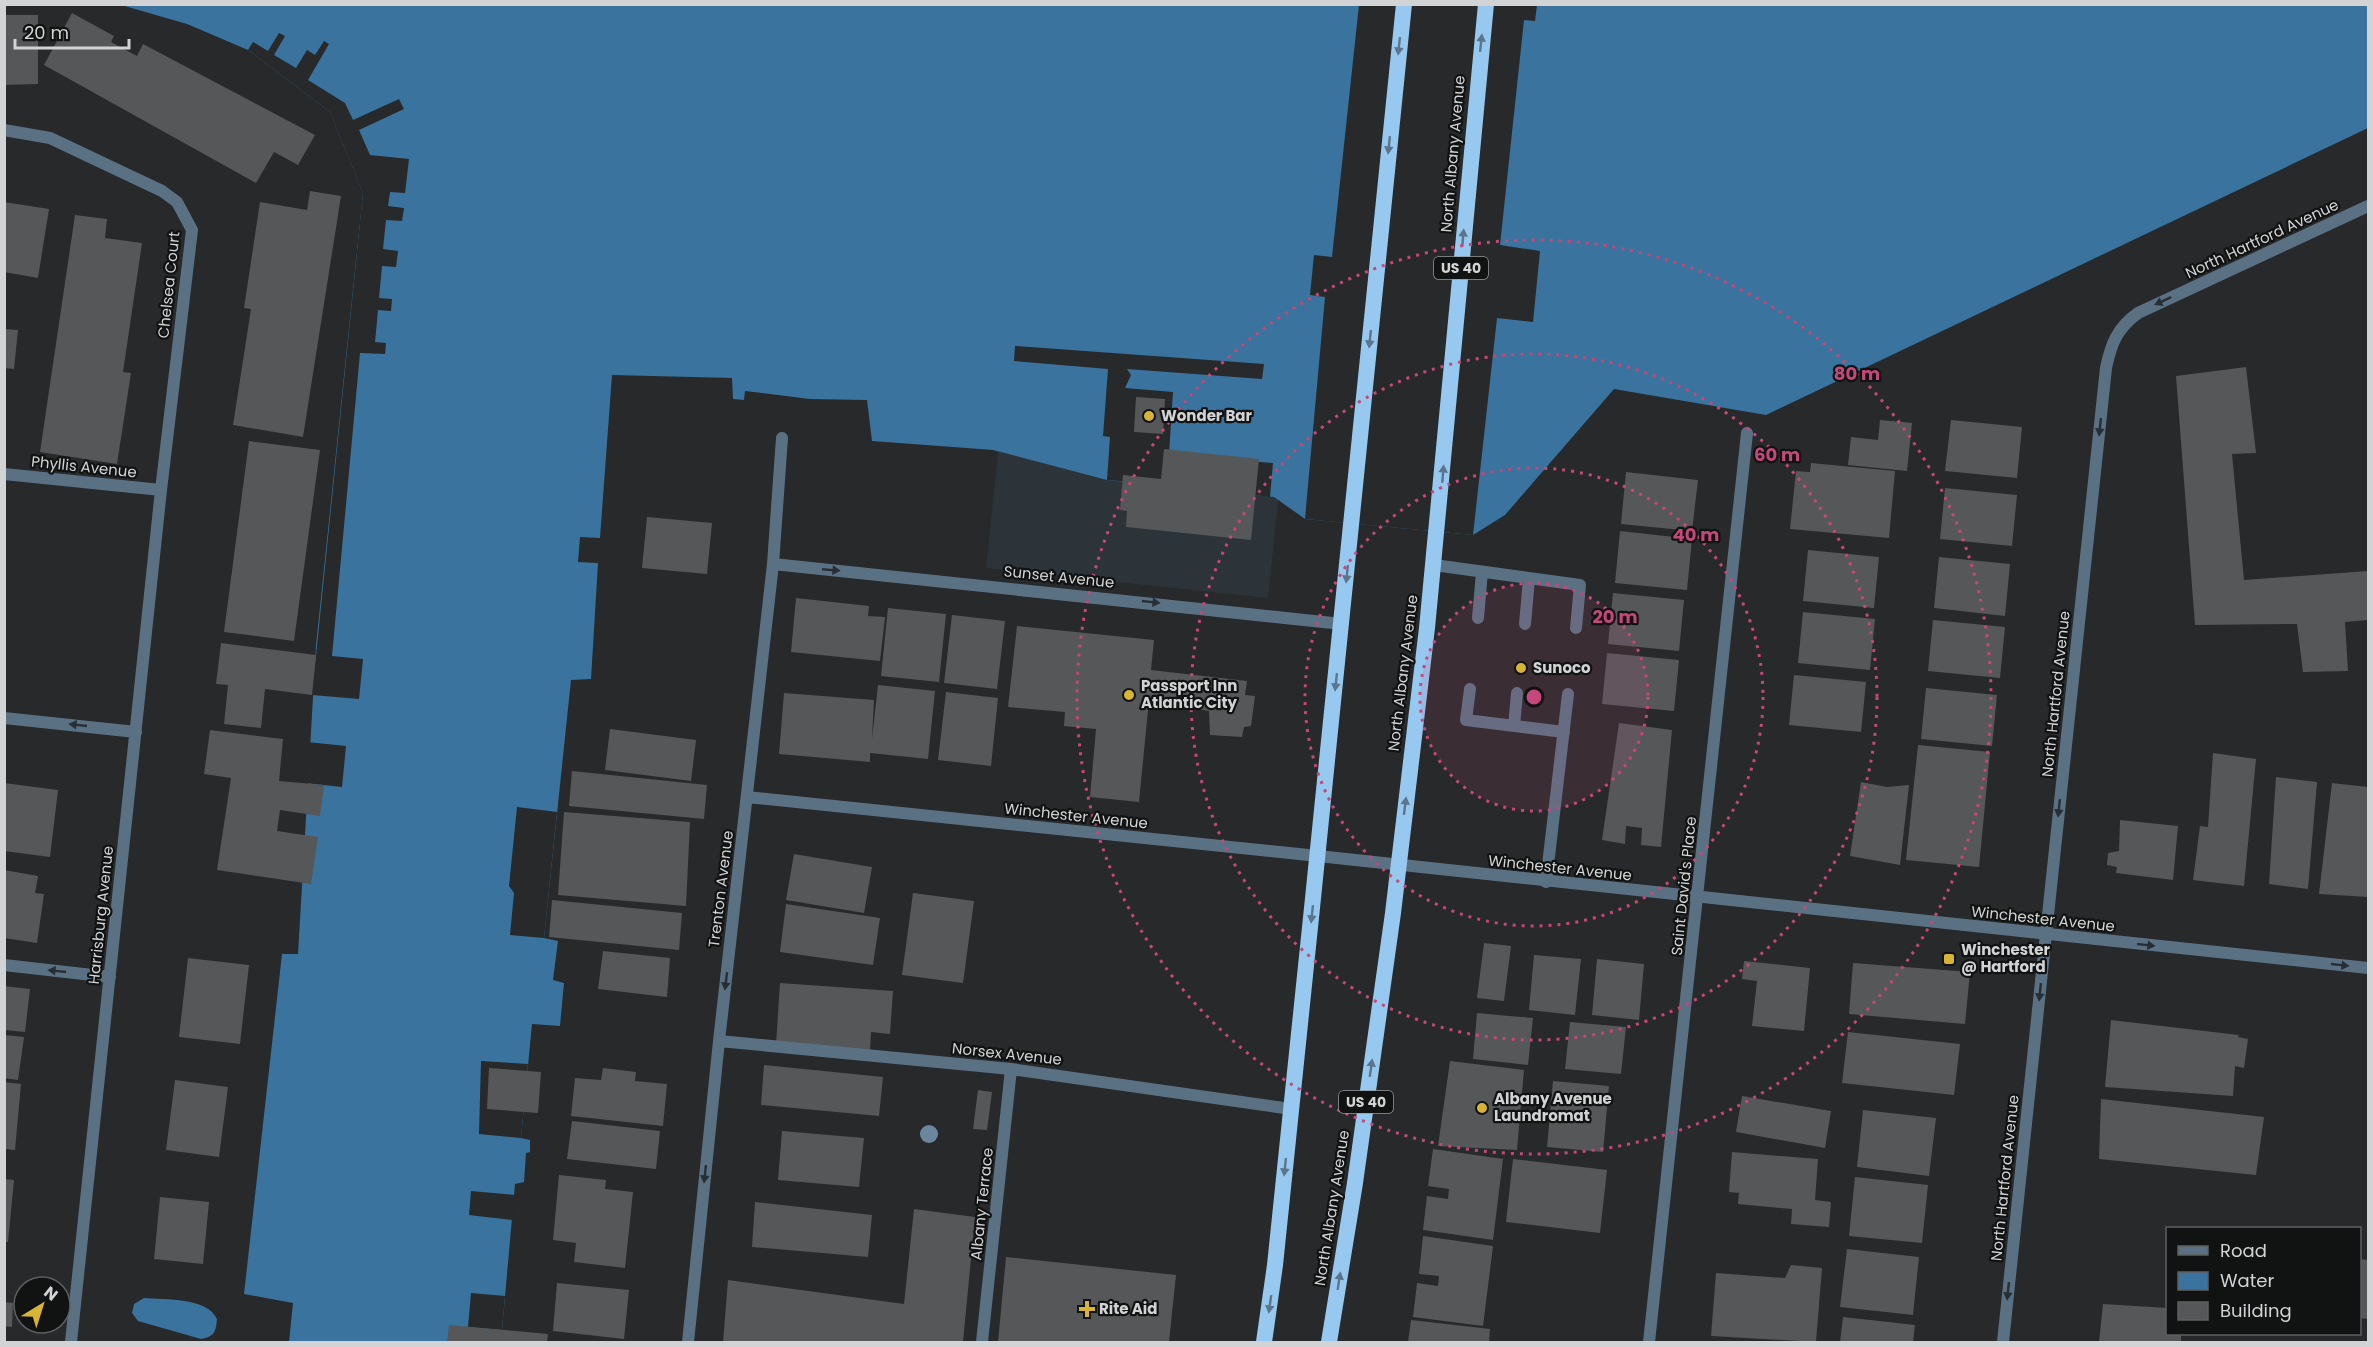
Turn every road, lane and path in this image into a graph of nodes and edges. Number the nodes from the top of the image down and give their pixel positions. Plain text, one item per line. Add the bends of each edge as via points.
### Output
1 (1404, 4) edge
2 (1486, 4) edge
3 (4, 130) edge
4 (2368, 206) edge
5 (1747, 433) dead end
6 (782, 438) dead end
7 (4, 474) edge
8 (161, 490) junction
9 (773, 564) junction
10 (1434, 565) junction
11 (1482, 572) junction
12 (1529, 579) junction
13 (1478, 618) dead end
14 (1342, 624) junction
15 (1524, 624) dead end
16 (1576, 628) dead end
17 (1470, 689) dead end
18 (1517, 693) dead end
19 (1568, 694) dead end
20 (4, 718) edge
21 (1514, 726) junction
22 (136, 732) junction
23 (1564, 732) junction
24 (747, 797) junction
25 (1318, 856) junction
26 (1399, 865) junction
27 (1545, 882) junction
28 (1698, 898) junction
29 (2046, 934) junction
30 (4, 965) edge
31 (2368, 968) edge
32 (110, 977) junction
33 (718, 1041) junction
34 (1011, 1069) junction
35 (1291, 1109) junction
36 (71, 1342) edge
37 (688, 1342) edge
38 (982, 1342) edge
39 (1264, 1342) edge
40 (1329, 1342) edge
41 (1649, 1342) edge
42 (2003, 1342) edge

1 -> 14 highway
10 -> 2 highway, North Albany Avenue / US 40
3 - 8 street, Chelsea Court via 50,138 76,149 162,191 187,216 192,230
4 -> 29 street, North Hartford Avenue via 2138,313 2125,323 2112,344
5 - 28 street, Saint David's Place
6 - 9 street, Trenton Avenue
7 - 8 street, Phyllis Avenue
8 - 22 street, Harrisburg Avenue
9 -> 14 street, Sunset Avenue
9 - 24 street, Trenton Avenue
10 - 11 street
26 -> 10 highway, North Albany Avenue / US 40
11 - 12 street
11 - 13 street
12 - 15 street
12 - 16 street via 1580,585
14 -> 25 highway
17 - 21 street via 1466,720
18 - 21 street
19 - 23 street
22 -> 20 street
21 - 23 street
22 - 32 street, Harrisburg Avenue
23 - 27 street
24 - 25 street, Winchester Avenue
24 -> 33 street, Trenton Avenue
25 - 26 street, Winchester Avenue
25 -> 35 highway
26 - 27 street, Winchester Avenue
40 -> 26 highway, North Albany Avenue / US 40
27 - 28 street, Winchester Avenue
28 - 29 street, Winchester Avenue
28 - 41 street, Saint David's Place
29 -> 31 street, Winchester Avenue
29 -> 42 street, North Hartford Avenue
32 -> 30 street
32 - 36 street, Harrisburg Avenue
33 - 34 street, Norsex Avenue
33 -> 37 street, Trenton Avenue
34 - 35 street, Norsex Avenue
34 - 38 street, Albany Terrace
35 -> 39 highway

